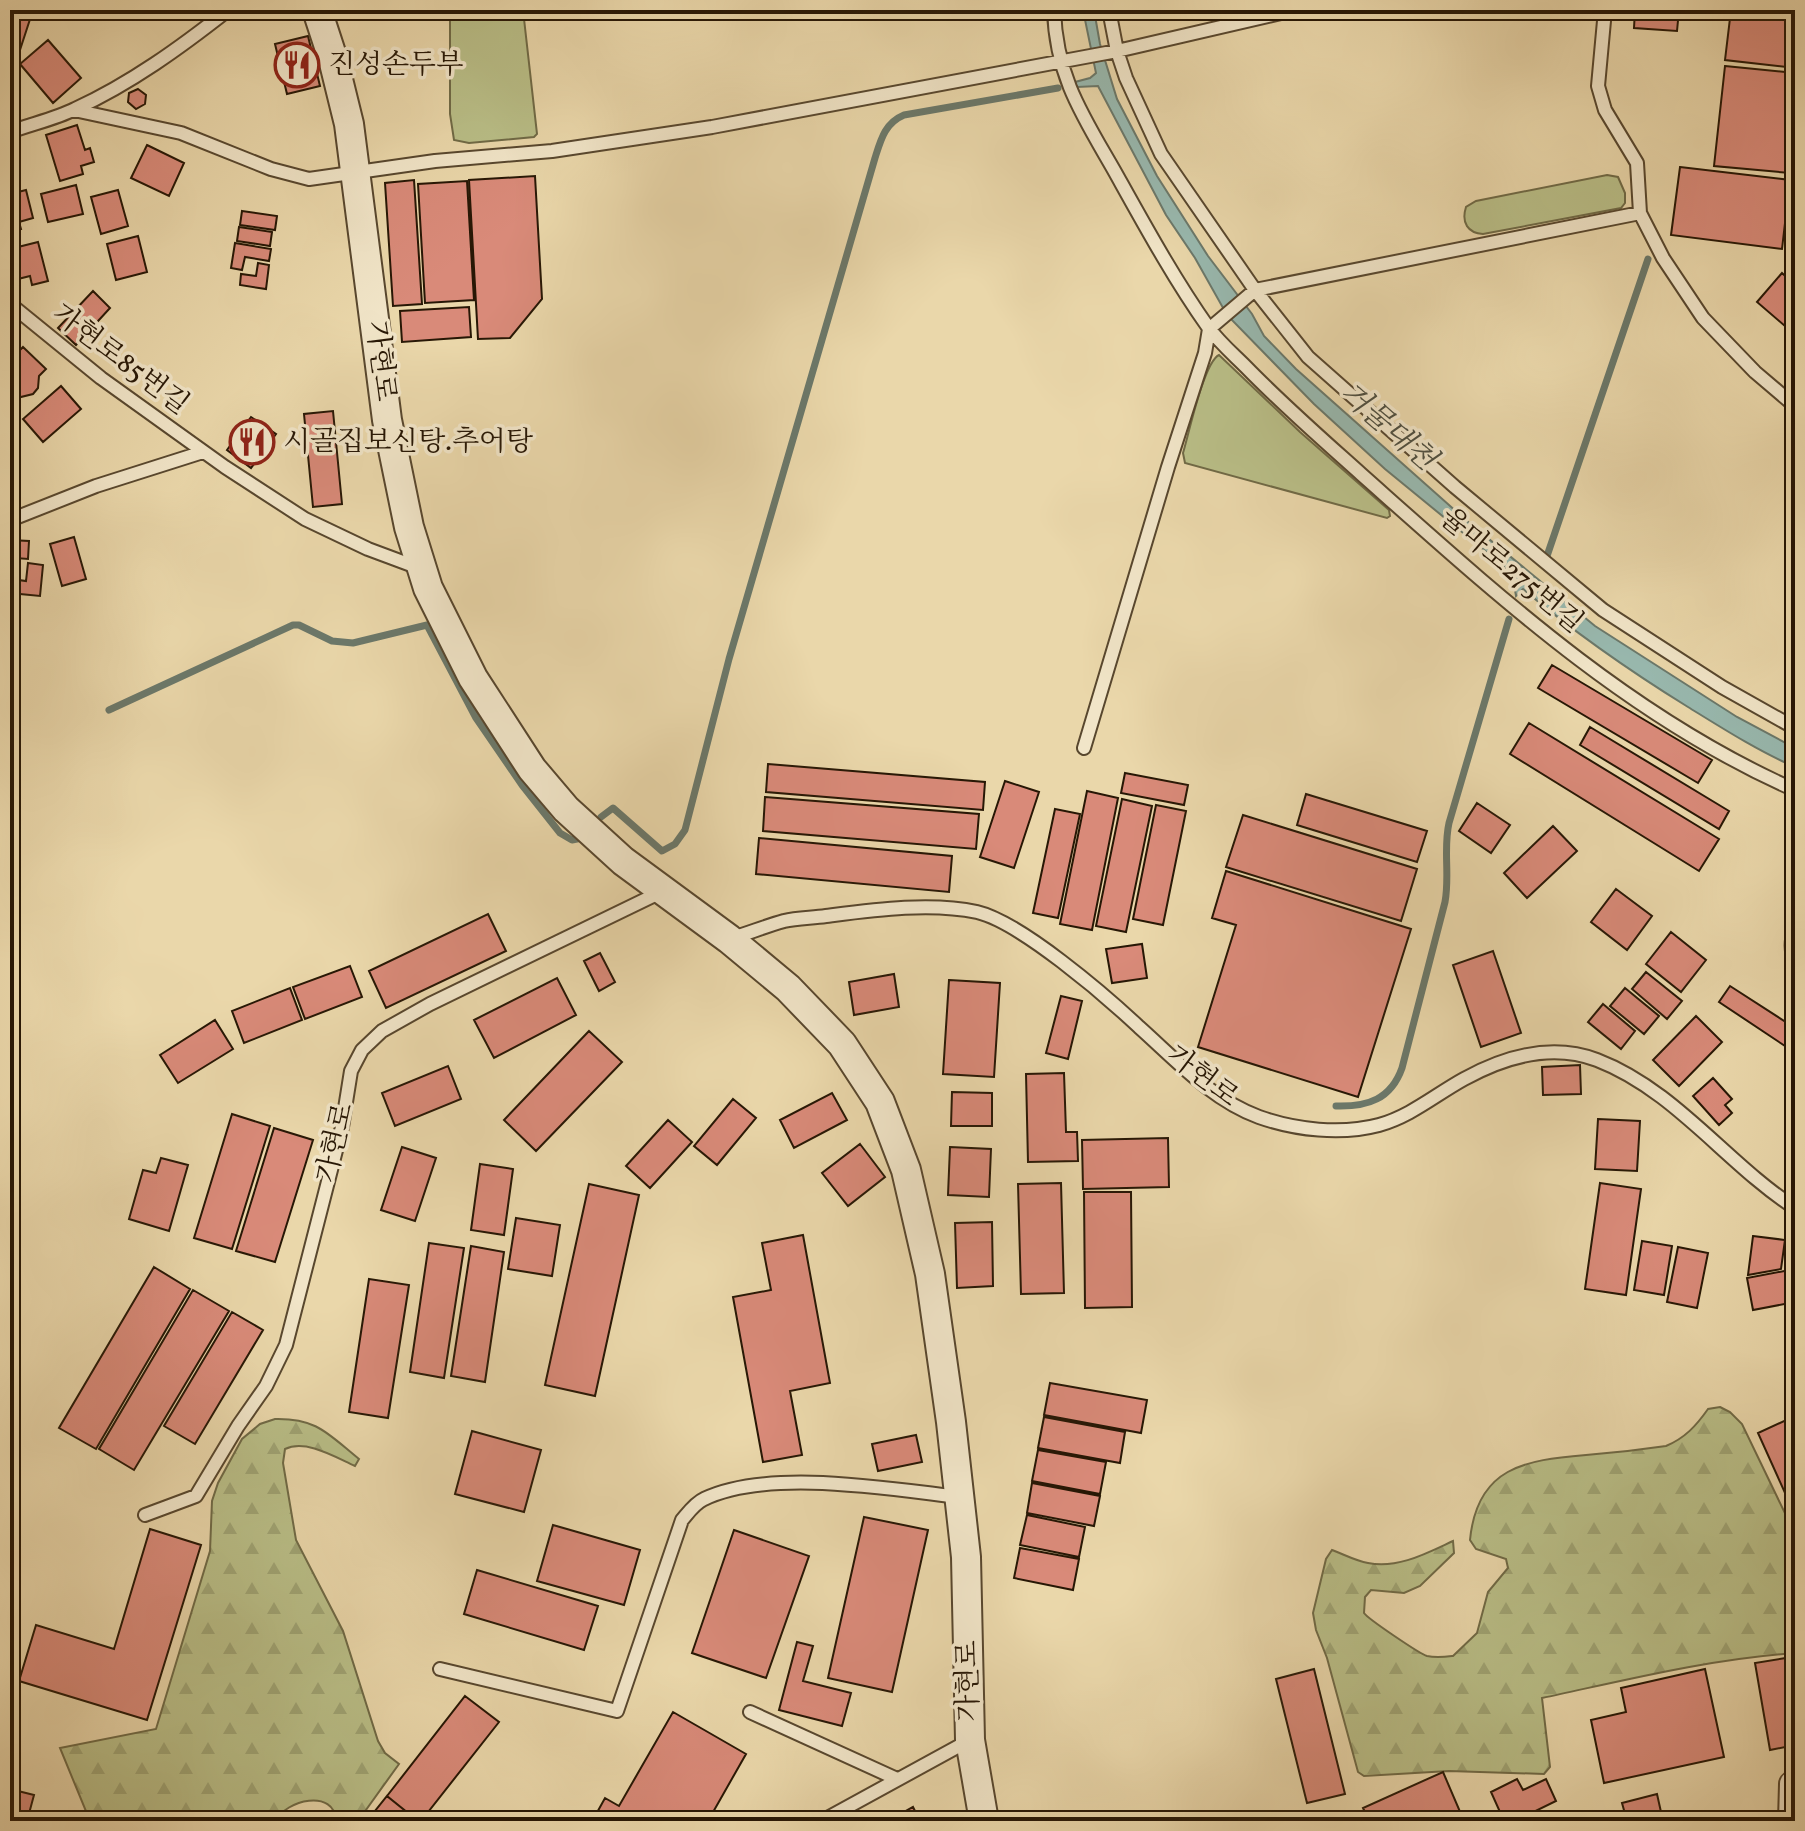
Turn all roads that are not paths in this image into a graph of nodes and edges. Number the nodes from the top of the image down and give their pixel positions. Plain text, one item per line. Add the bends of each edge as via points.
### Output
1 (228, 10) edge
2 (317, 10) edge
3 (1054, 10) edge
4 (1109, 10) edge
5 (1294, 10) edge
6 (1605, 10) edge
7 (1117, 51) junction
8 (1059, 61) junction
9 (74, 110) junction
10 (10, 132) edge
11 (356, 173) junction
12 (1640, 213) junction
13 (1255, 290) junction
14 (10, 304) edge
15 (1209, 329) junction
16 (1795, 406) edge
17 (203, 452) junction
18 (10, 520) edge
19 (422, 569) junction
20 (1795, 728) edge
21 (1084, 748) dead end
22 (1795, 790) edge
23 (663, 891) junction
24 (1795, 926) edge
25 (729, 939) junction
26 (1795, 959) edge
27 (1795, 1208) edge
28 (960, 1497) junction
29 (145, 1515) dead end
30 (440, 1669) dead end
31 (750, 1712) dead end
32 (970, 1740) junction
33 (897, 1779) junction
34 (1795, 1783) edge
35 (822, 1821) edge
36 (984, 1821) edge
37 (1791, 1821) edge

1 - 9 lane via 134,77
2 - 11 street, 가현로 via 349,124
3 - 8 lane, 율마로275번길
4 - 7 lane
5 - 7 lane
6 - 12 lane via 1598,86 1605,110 1637,163
7 - 8 lane
7 - 13 lane via 1161,154
8 - 11 lane via 712,127
8 - 15 lane, 율마로275번길 via 1073,97 1136,210
9 - 10 lane
9 - 11 lane via 181,133 309,179
11 - 19 street, 가현로 via 387,420
12 - 13 lane
12 - 16 lane via 1703,318
13 - 15 lane
13 - 20 lane via 1290,337 1333,381 1544,563 1603,610
14 - 17 lane, 가현로85번길
15 - 21 lane
15 - 22 lane, 율마로275번길 via 1292,413 1505,602 1634,700
17 - 18 lane, 가현로85번길
17 - 19 lane, 가현로85번길 via 305,519
19 - 23 street, 가현로 via 473,678 532,769 566,809
23 - 25 street, 가현로
23 - 29 lane, 가현로 via 430,1004 382,1031 362,1050 351,1071 342,1127 286,1345 196,1496
24 - 26 lane
25 - 27 lane, 가현로 via 785,921 840,914 915,907 978,912 1040,946 1228,1102 1300,1128 1378,1125 1504,1060 1572,1053 1618,1070 1658,1094
25 - 28 street, 가현로 via 788,988 842,1044 880,1102 906,1170 930,1274
28 - 30 lane via 828,1483 728,1490 701,1500 682,1520 617,1711
28 - 32 street, 가현로
31 - 33 lane
32 - 33 lane
32 - 36 street, 가현로
33 - 35 lane
34 - 37 street

